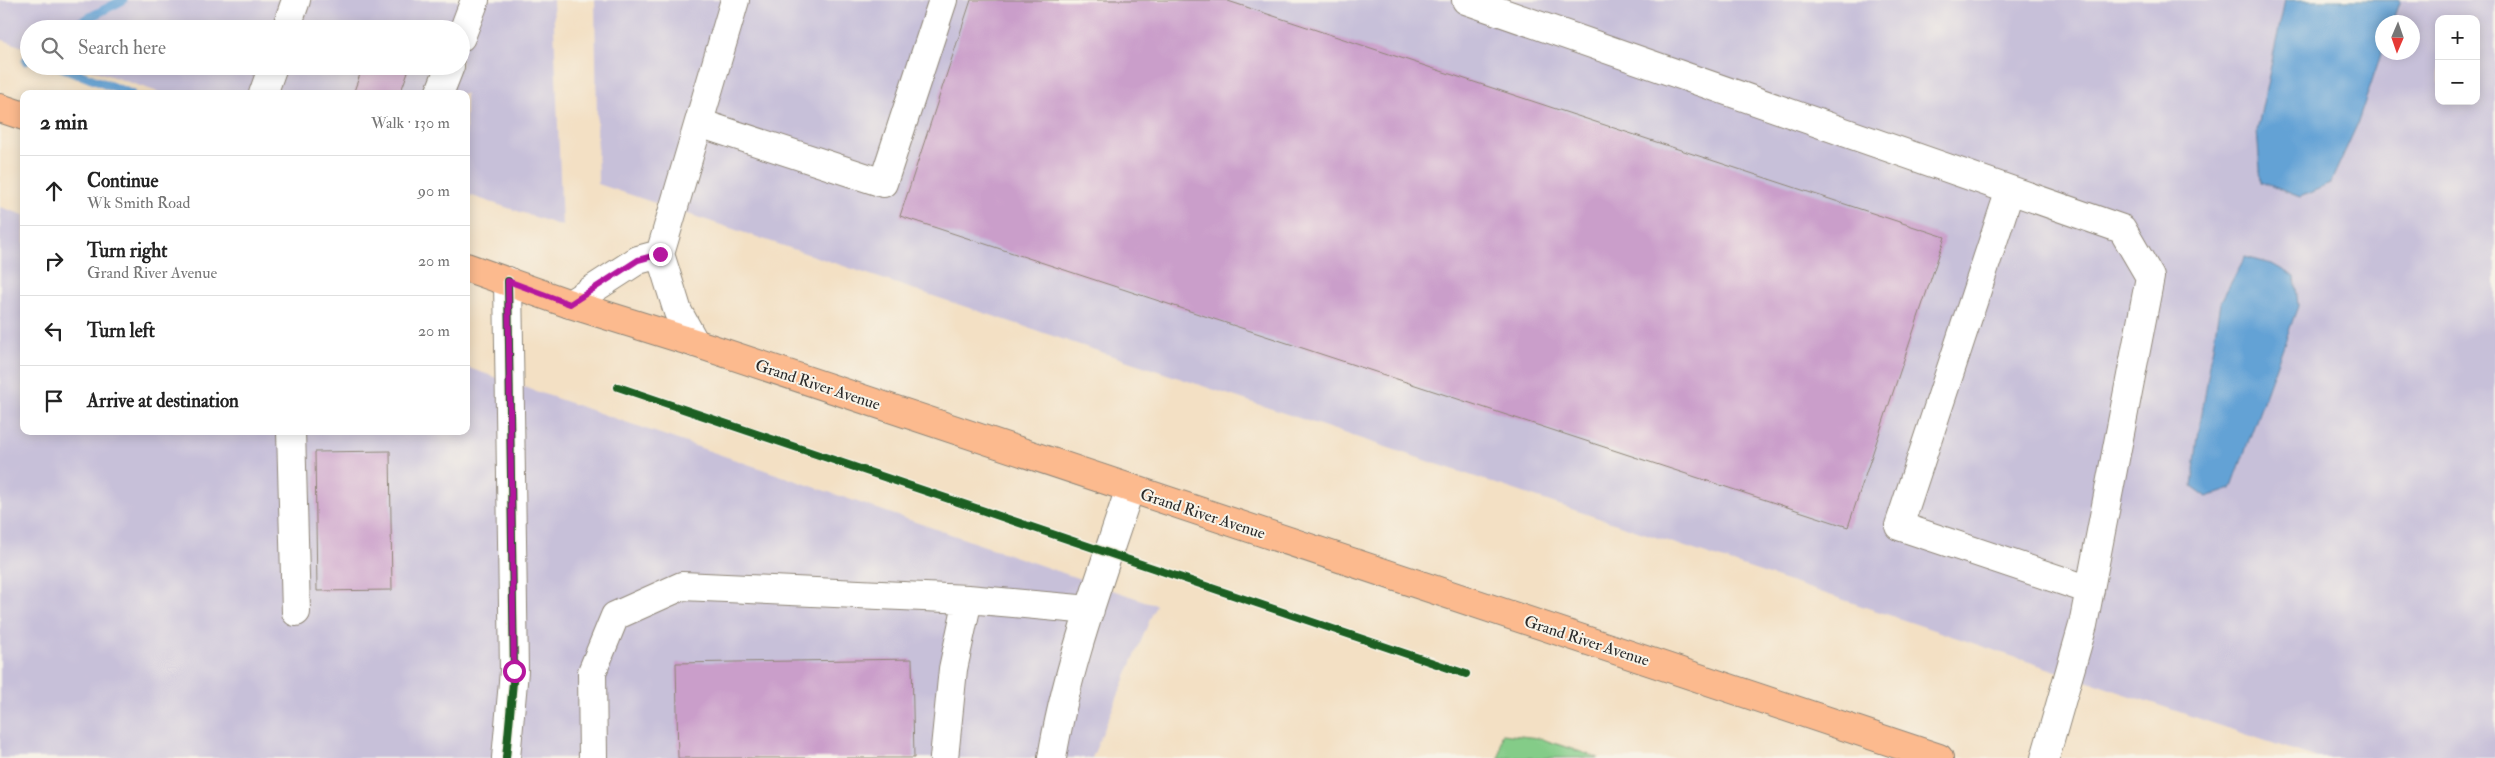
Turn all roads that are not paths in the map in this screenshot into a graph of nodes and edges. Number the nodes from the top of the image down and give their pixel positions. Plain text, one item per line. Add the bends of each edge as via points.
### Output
1 (296, 0) edge
2 (476, 0) edge
3 (735, 0) edge
4 (943, 0) edge
5 (1466, 0) edge
6 (289, 20) edge
7 (468, 20) edge
8 (270, 75) edge
9 (446, 75) edge
10 (264, 90) edge
11 (441, 90) edge
12 (0, 108) edge
13 (20, 115) edge
14 (699, 123) junction
15 (2010, 190) junction
16 (660, 254) junction
17 (470, 268) edge
18 (508, 281) junction
19 (570, 304) junction
20 (695, 343) junction
21 (291, 435) edge
22 (1130, 488) junction
23 (2090, 590) junction
24 (968, 599) junction
25 (1090, 610) junction
26 (296, 612) dead end
27 (506, 758) edge
28 (593, 758) edge
29 (944, 758) edge
30 (1052, 758) edge
31 (1939, 758) edge
32 (2045, 758) edge

1 - 6 street
2 - 7 street
3 - 14 street
4 - 14 street via 883,183
5 - 15 street
8 - 10 street
9 - 11 street
12 - 13 main road
14 - 16 street
15 - 23 street via 2122,229 2150,277
15 - 23 street via 1899,526
16 - 19 street via 638,260
16 - 20 street via 678,312
17 - 18 main road, Grand River Avenue
18 - 19 main road, Grand River Avenue
18 - 27 street via 514,671
19 - 20 main road, Grand River Avenue
20 - 22 main road, Grand River Avenue
21 - 26 street
22 - 25 street
22 - 31 main road, Grand River Avenue
23 - 32 street
24 - 25 street
24 - 28 street via 682,586 615,616 592,672
24 - 29 street via 952,668
25 - 30 street via 1058,720

